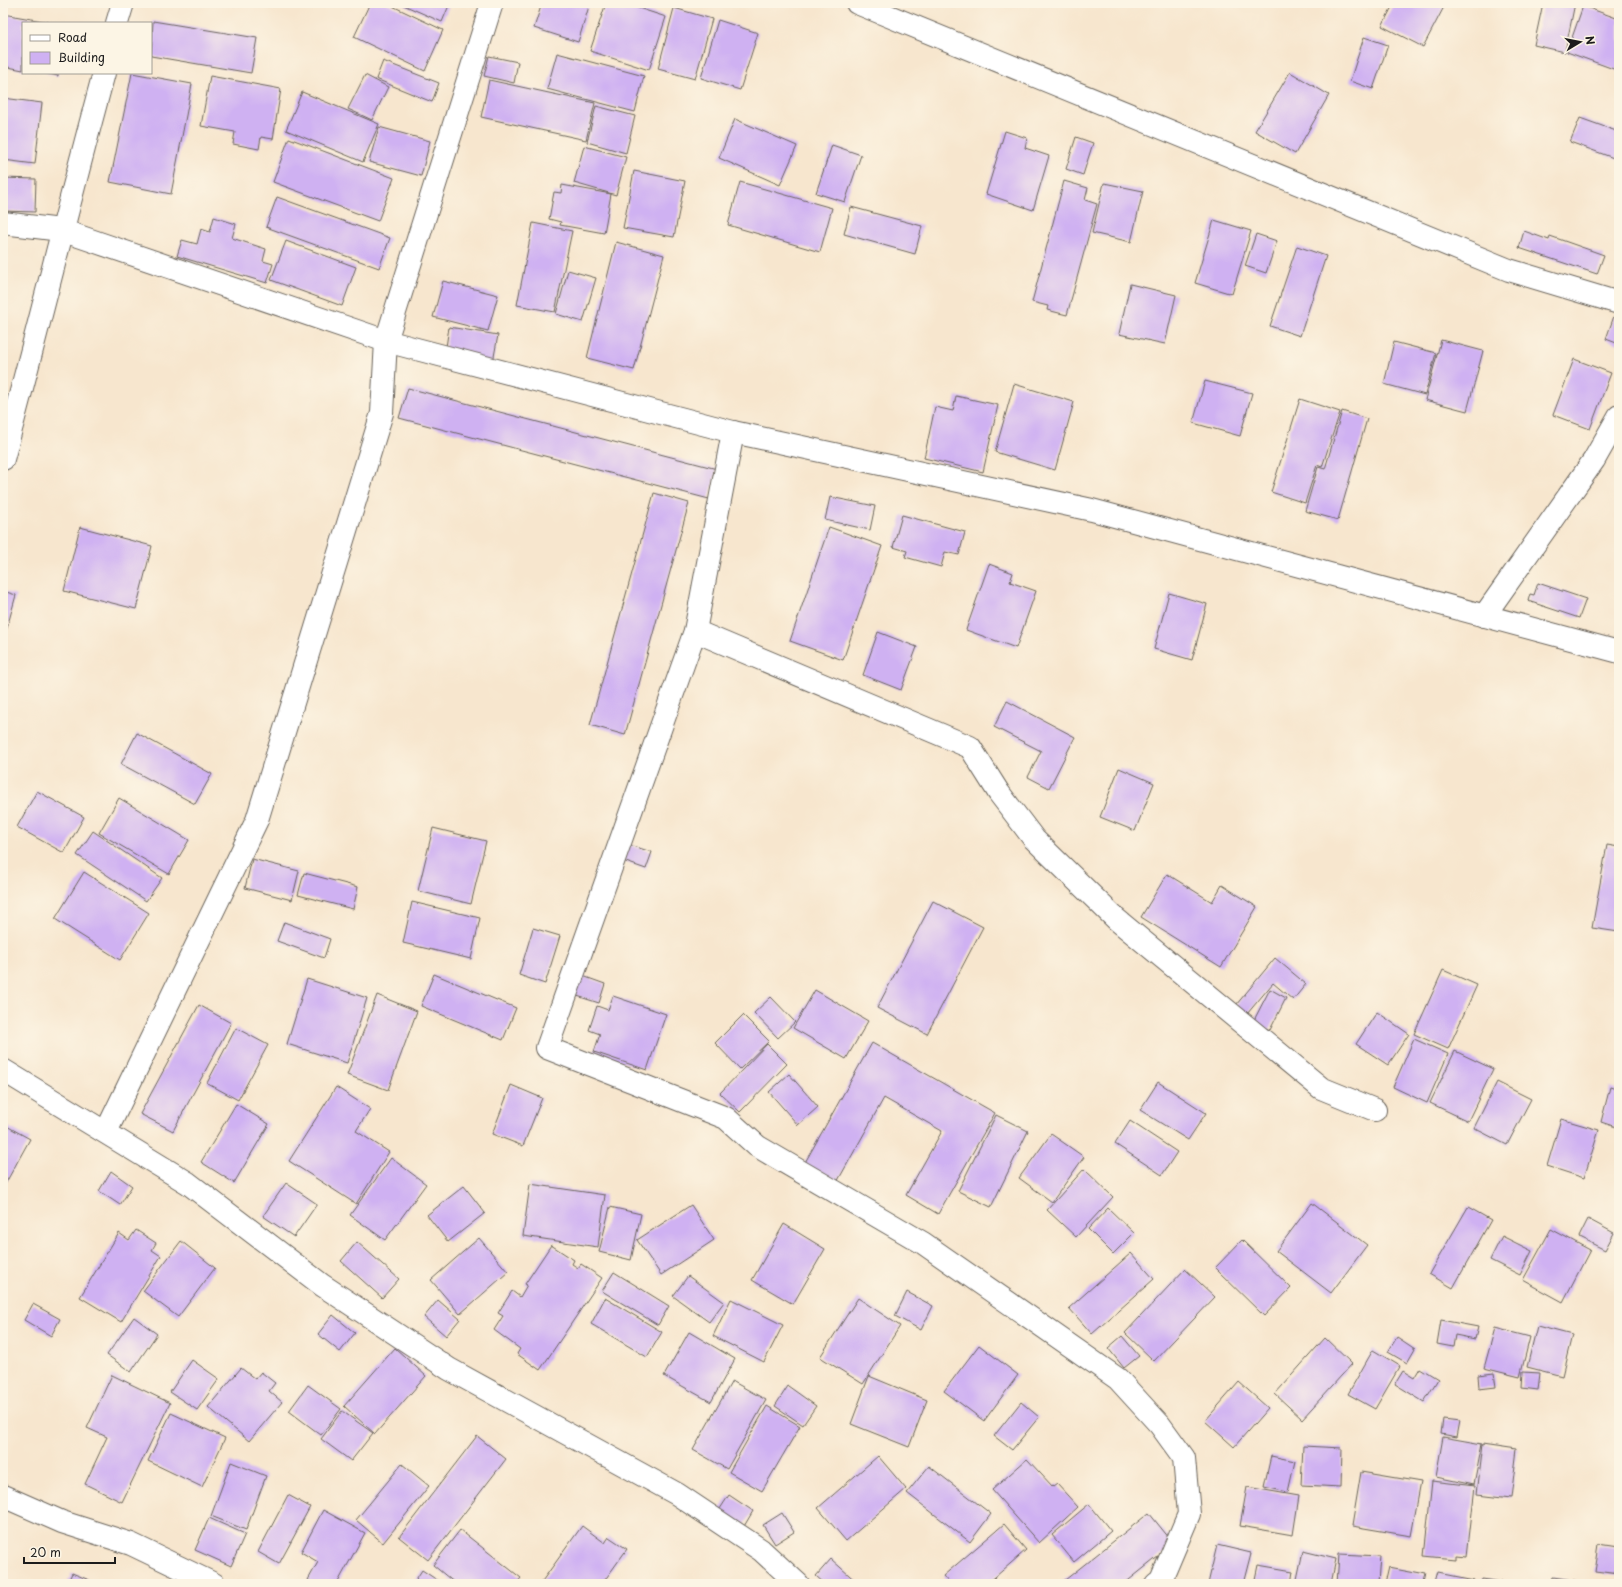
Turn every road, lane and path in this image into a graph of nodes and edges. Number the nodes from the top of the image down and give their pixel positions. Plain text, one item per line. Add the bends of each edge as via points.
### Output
1 (123, 3) edge
2 (492, 3) edge
3 (857, 3) edge
4 (118, 22) edge
5 (104, 74) edge
6 (3, 223) edge
7 (61, 230) junction
8 (1619, 303) edge
9 (386, 341) junction
10 (1619, 416) edge
11 (733, 432) junction
12 (3, 459) edge
13 (1484, 616) junction
14 (695, 631) junction
15 (1619, 652) edge
16 (3, 1070) edge
17 (1375, 1110) dead end
18 (106, 1132) junction
19 (3, 1496) edge
20 (214, 1584) edge
21 (798, 1584) edge
22 (1156, 1584) edge

1 - 4 street
2 - 9 street
3 - 8 street via 1509,270
5 - 7 street
6 - 7 street
7 - 9 street
7 - 12 street
9 - 11 street
9 - 18 street via 382,413 257,820
10 - 13 street via 1594,460
11 - 13 street via 1092,510
11 - 14 street
13 - 15 street
14 - 17 street via 970,747 999,793 1034,839 1116,919 1321,1088
14 - 22 street via 547,1048 726,1118 757,1146 924,1243 1118,1379 1160,1425 1184,1458 1189,1514 1161,1580
16 - 18 street
18 - 21 street via 188,1182 322,1285 449,1369 678,1494 761,1550
19 - 20 street via 62,1522 131,1544

